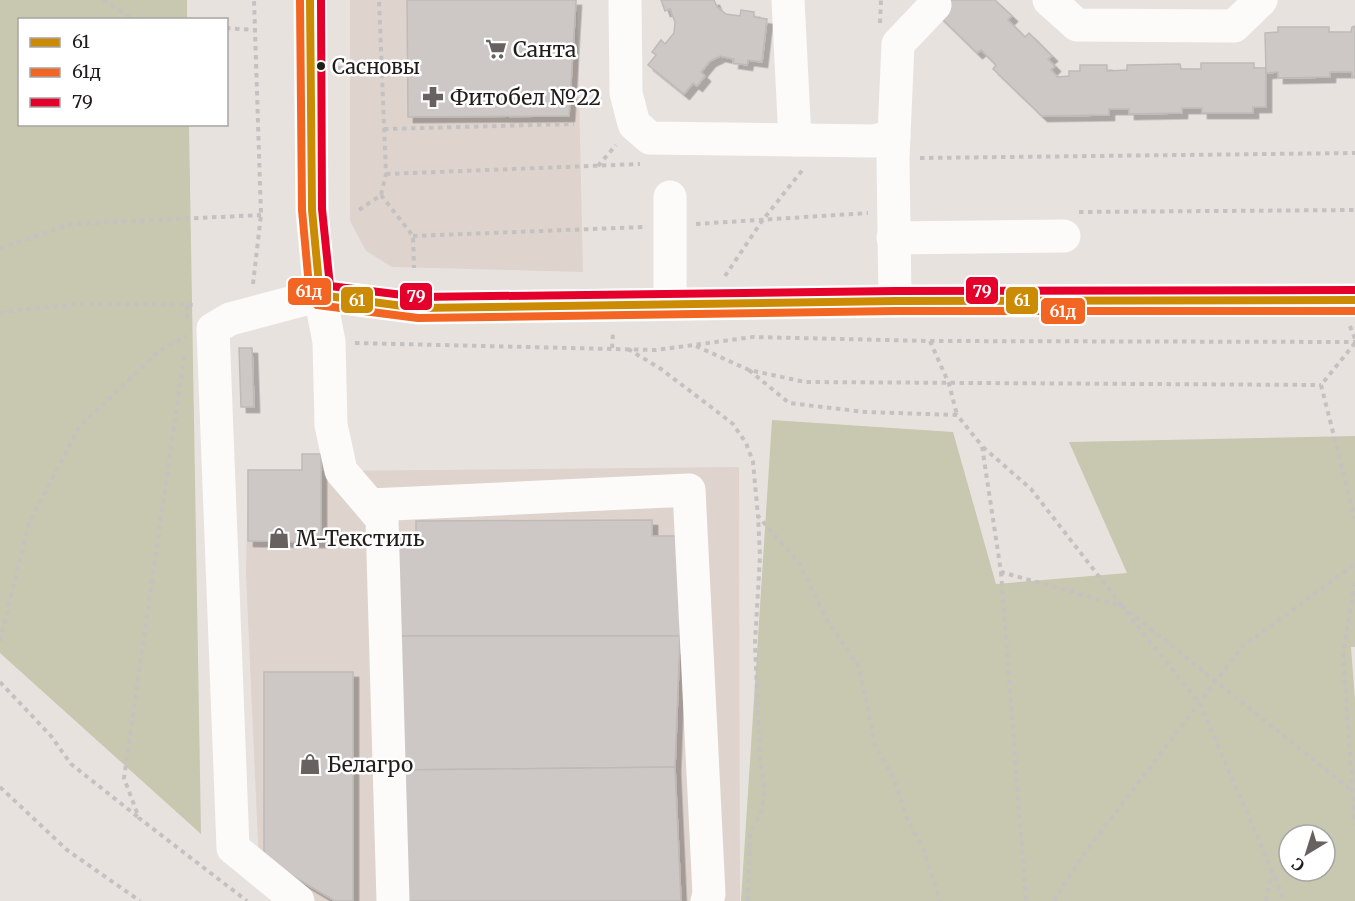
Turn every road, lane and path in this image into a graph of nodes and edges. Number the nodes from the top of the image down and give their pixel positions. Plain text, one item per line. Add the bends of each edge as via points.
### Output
1 (103, 0) edge
2 (254, 0) edge
3 (310, 0) edge
4 (379, 0) edge
5 (626, 0) edge
6 (789, 0) edge
7 (1049, 0) edge
8 (1261, 0) edge
9 (935, 5) dead end
10 (131, 18) edge
11 (228, 28) edge
12 (254, 30) junction
13 (381, 66) junction
14 (310, 70) junction
15 (574, 124) dead end
16 (384, 129) junction
17 (893, 147) junction
18 (800, 153) junction
19 (1355, 153) edge
20 (646, 164) dead end
21 (386, 174) junction
22 (381, 195) junction
23 (670, 197) dead end
24 (359, 210) dead end
25 (261, 215) junction
26 (1064, 236) dead end
27 (892, 238) junction
28 (0, 248) edge
29 (414, 268) dead end
30 (253, 286) dead end
31 (320, 295) junction
32 (1355, 300) edge
33 (895, 301) junction
34 (670, 304) junction
35 (707, 304) junction
36 (0, 314) edge
37 (187, 336) junction
38 (930, 341) junction
39 (329, 342) junction
40 (1355, 343) edge
41 (694, 345) junction
42 (627, 349) junction
43 (749, 370) junction
44 (949, 384) junction
45 (1321, 384) junction
46 (957, 415) junction
47 (982, 446) junction
48 (371, 505) junction
49 (758, 516) junction
50 (1355, 519) edge
51 (1355, 564) edge
52 (1001, 572) junction
53 (1355, 582) edge
54 (1122, 606) junction
55 (0, 641) edge
56 (0, 682) edge
57 (1216, 682) junction
58 (1200, 704) junction
59 (0, 787) edge
60 (1352, 790) junction
61 (139, 818) junction
62 (1355, 825) edge
63 (1272, 872) junction
64 (140, 901) edge
65 (247, 901) edge
66 (298, 901) edge
67 (393, 901) edge
68 (706, 901) edge
69 (748, 901) edge
70 (940, 901) edge
71 (1026, 901) edge
72 (1054, 901) edge
73 (1266, 901) edge
74 (1285, 901) edge

1 - 10 path
2 - 12 path
3 - 14 street
4 - 13 path
5 - 18 street via 626,93 634,124 650,138
6 - 18 street
7 - 8 street via 1077,25 1146,27 1234,26
9 - 17 street via 897,44
11 - 12 path
12 - 25 path
13 - 14 path
13 - 16 path
14 - 31 street via 312,210
15 - 16 path
16 - 21 path
17 - 18 street via 874,141
17 - 19 path
17 - 27 street
18 - 35 path via 762,221
20 - 21 path
21 - 22 path
22 - 24 path
22 - 29 path via 413,236
23 - 34 street
25 - 28 path via 72,224
25 - 30 path
26 - 27 street
27 - 33 street
31 - 34 street via 418,308
31 - 39 street
31 - 66 street via 230,319 213,328 233,848
32 - 33 street
33 - 35 street
34 - 35 street
36 - 37 path via 82,304 187,305
37 - 55 path via 158,352 79,427 29,523
37 - 61 path via 124,778
38 - 40 path
38 - 41 path via 753,337
38 - 44 path
39 - 42 path
39 - 48 street via 331,425 341,471
40 - 45 path
41 - 42 path
41 - 43 path
42 - 49 path via 661,369 733,424 753,462
43 - 44 path via 805,382
43 - 46 path via 789,403 865,412
44 - 45 path
44 - 46 path
45 - 50 path
46 - 47 path
47 - 52 path
47 - 54 path via 1031,489
48 - 67 street via 382,519
48 - 68 street via 689,489 709,894
49 - 69 path via 755,644 760,762 765,788 762,810 750,834
49 - 70 path via 799,563 827,620 859,667 875,745 923,848
51 - 57 path via 1242,647
52 - 54 path
52 - 71 path
53 - 60 path via 1343,652
54 - 57 path
54 - 58 path
56 - 61 path via 51,736 71,764
57 - 58 path
57 - 60 path
58 - 63 path
58 - 72 path via 1081,858
59 - 64 path via 67,850
60 - 62 path
61 - 65 path
63 - 73 path
63 - 74 path

